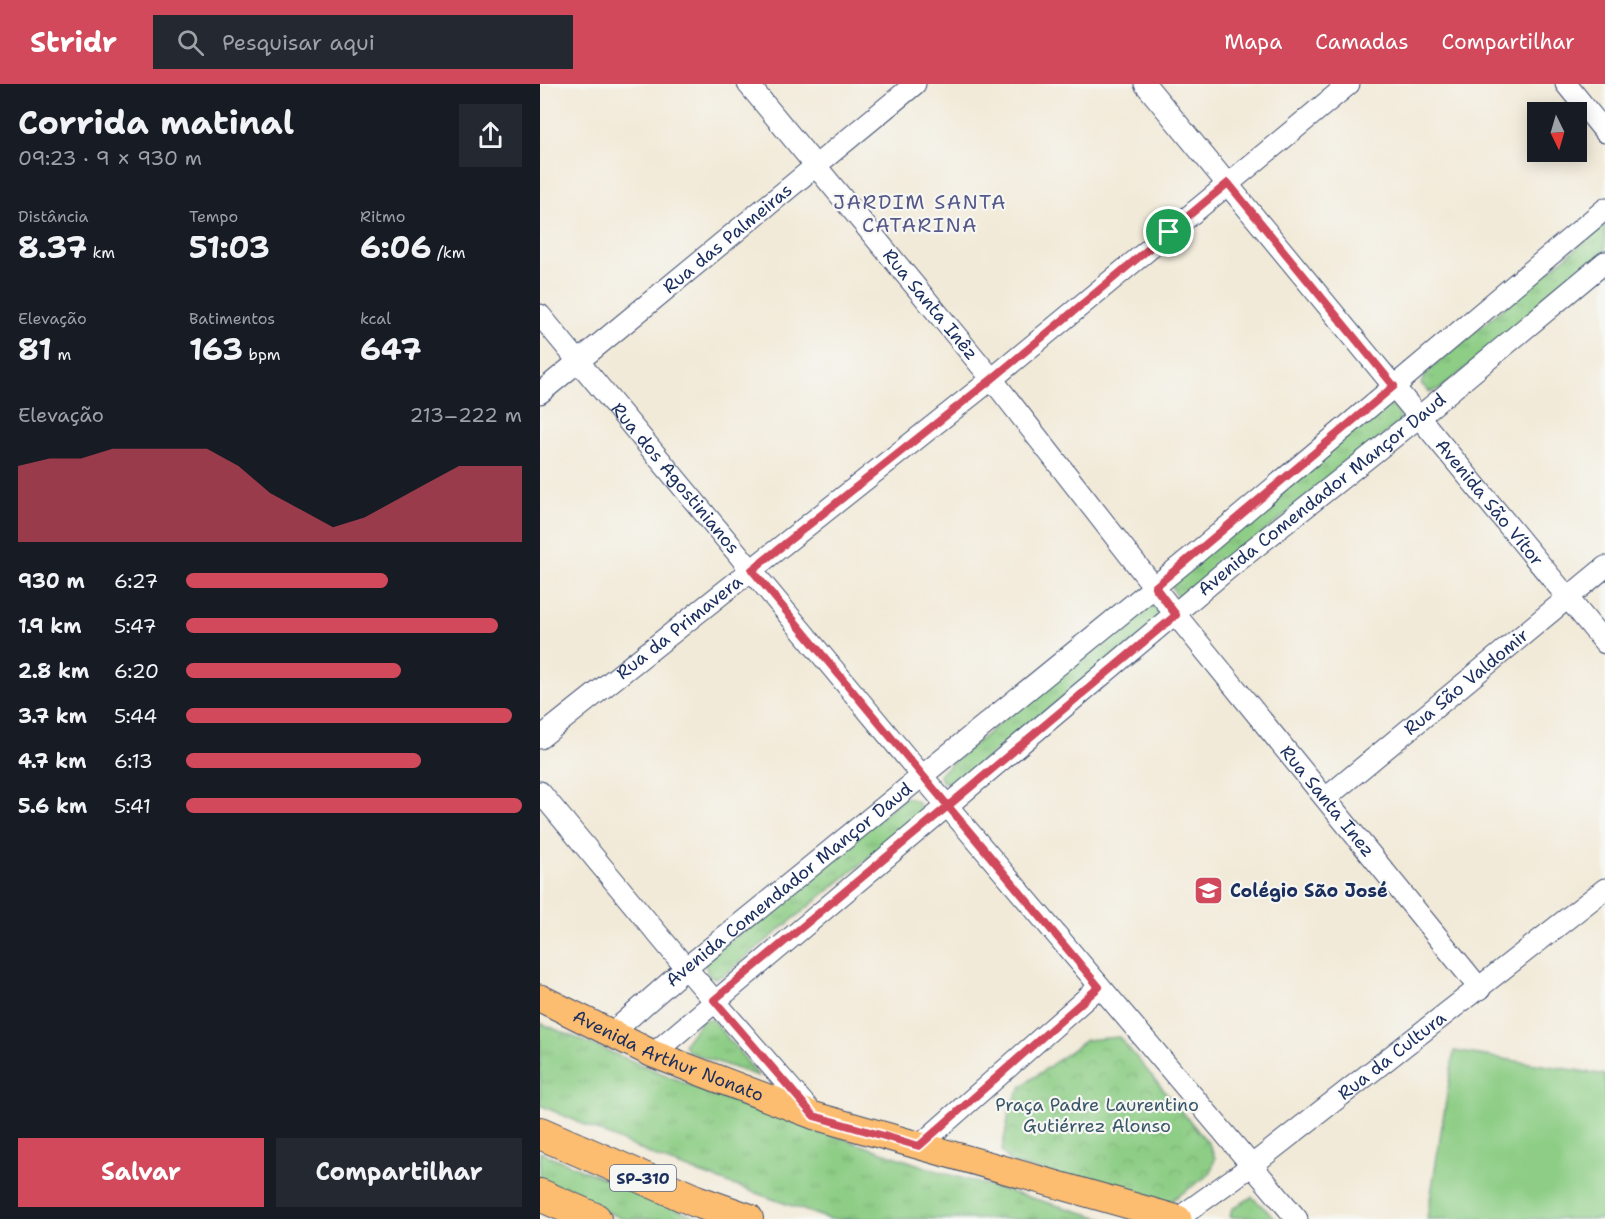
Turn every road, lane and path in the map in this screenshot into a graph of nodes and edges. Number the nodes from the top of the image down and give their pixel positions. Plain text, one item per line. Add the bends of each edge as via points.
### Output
1 (748, 84) edge
2 (915, 84) edge
3 (1145, 84) edge
4 (1349, 84) edge
5 (1566, 84) edge
6 (1605, 132) edge
7 (816, 165) junction
8 (1228, 183) junction
9 (1605, 209) edge
10 (1605, 261) edge
11 (540, 315) edge
12 (578, 361) junction
13 (992, 379) junction
14 (1394, 386) junction
15 (540, 393) edge
16 (1419, 417) junction
17 (1605, 567) edge
18 (752, 570) junction
19 (1155, 587) junction
20 (1567, 597) junction
21 (1176, 615) junction
22 (1605, 643) edge
23 (540, 738) edge
24 (922, 776) junction
25 (540, 792) edge
26 (1326, 798) junction
27 (948, 806) junction
28 (1605, 889) edge
29 (686, 968) junction
30 (1099, 987) junction
31 (1480, 989) junction
32 (540, 998) edge
33 (714, 1000) junction
34 (612, 1033) junction
35 (653, 1054) junction
36 (814, 1116) junction
37 (540, 1133) edge
38 (919, 1146) junction
39 (1251, 1166) junction
40 (540, 1195) edge
41 (595, 1219) edge
42 (747, 1219) edge
43 (1177, 1219) edge
44 (1297, 1219) edge

1 - 7 street, Rua Santa Inêz
2 - 7 street, Rua das Palmeiras
3 - 8 street, Avenida São Vítor
4 - 8 street, Rua da Primavera
5 - 6 street
7 - 12 street, Rua das Palmeiras
7 - 13 street, Rua Santa Inêz
8 - 13 street, Rua da Primavera
8 - 14 street, Avenida São Vítor
9 - 14 street, Avenida Comendador Mançor Daud
10 - 16 street, Avenida Comendador Mançor Daud
11 - 12 street, Rua dos Agostinianos
12 - 15 street, Rua das Palmeiras
12 - 18 street, Rua dos Agostinianos
13 - 18 street, Rua da Primavera
13 - 19 street, Rua Santa Inêz
14 - 16 street, Avenida São Vítor
14 - 19 street, Avenida Comendador Mançor Daud
16 - 20 street, Avenida São Vítor
16 - 21 street, Avenida Comendador Mançor Daud
17 - 20 street, Rua São Valdomir
18 - 23 street, Rua da Primavera
18 - 24 street, Rua dos Agostinianos
19 - 21 street, Rua Santa Inêz
19 - 24 street, Avenida Comendador Mançor Daud
20 - 22 street, Avenida São Vítor
20 - 26 street, Rua São Valdomir
21 - 26 street, Rua Santa Inez
21 - 27 street, Avenida Comendador Mançor Daud
24 - 27 street, Rua dos Agostinianos
24 - 29 street, Avenida Comendador Mançor Daud
25 - 29 street
26 - 31 street, Rua Santa Inez
27 - 30 street, Rua dos Agostinianos
27 - 33 street, Avenida Comendador Mançor Daud
28 - 31 street, Rua da Cultura
29 - 33 street
29 - 34 street, Avenida Comendador Mançor Daud
30 - 38 street
30 - 39 street, Rua dos Agostinianos
31 - 39 street, Rua da Cultura
32 - 34 main road, Avenida Arthur Nonato
33 - 35 street, Avenida Comendador Mançor Daud
33 - 36 street
34 - 35 main road, Avenida Arthur Nonato
35 - 36 main road, Avenida Arthur Nonato
36 - 38 main road, Avenida Arthur Nonato
37 - 42 highway, SP-310
38 - 43 main road, Avenida Arthur Nonato
39 - 43 street, Rua da Cultura
39 - 44 street, Rua dos Agostinianos
40 - 41 highway

